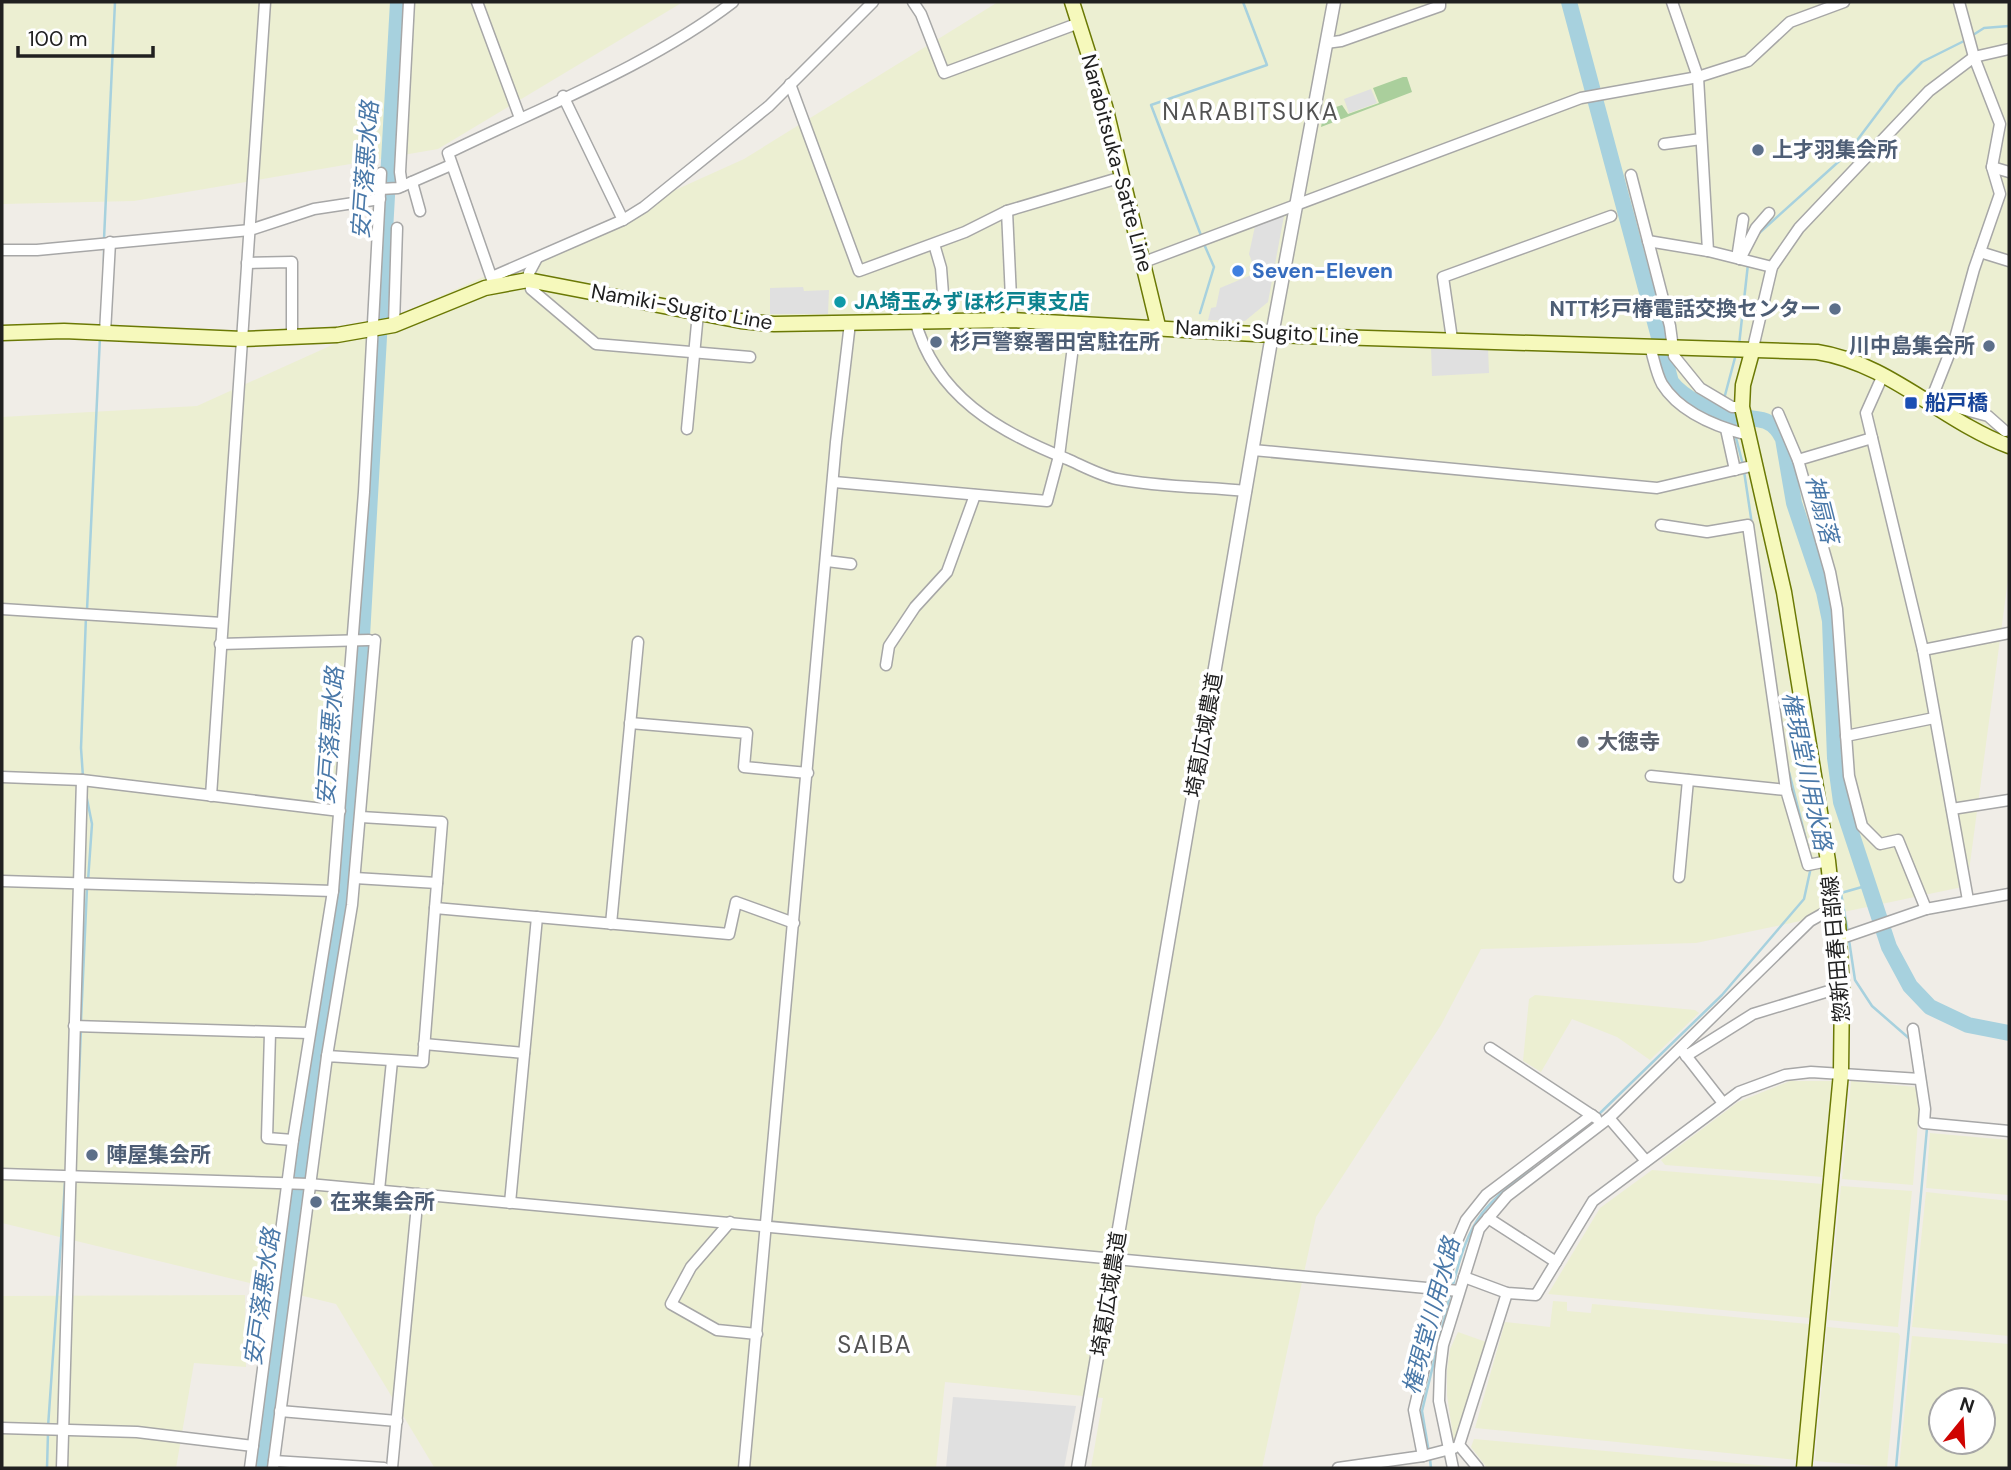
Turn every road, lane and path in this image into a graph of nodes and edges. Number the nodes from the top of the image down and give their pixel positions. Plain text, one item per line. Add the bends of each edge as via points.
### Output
1 (265, 2) edge
2 (409, 2) edge
3 (477, 2) edge
4 (733, 2) edge
5 (873, 2) edge
6 (913, 2) edge
7 (1072, 2) edge
8 (1334, 2) edge
9 (1440, 2) edge
10 (1672, 2) edge
11 (1844, 2) edge
12 (1959, 2) edge
13 (1079, 23) junction
14 (1326, 43) junction
15 (2009, 49) edge
16 (1975, 57) junction
17 (1698, 77) junction
18 (790, 84) junction
19 (563, 96) junction
20 (520, 118) junction
21 (1701, 139) junction
22 (1664, 144) dead end
23 (451, 164) junction
24 (1992, 167) junction
25 (2009, 172) edge
26 (381, 173) dead end
27 (1631, 175) dead end
28 (1122, 177) junction
29 (404, 185) junction
30 (380, 194) junction
31 (1297, 205) junction
32 (420, 211) dead end
33 (1007, 211) junction
34 (1769, 213) dead end
35 (1611, 216) dead end
36 (1743, 219) dead end
37 (623, 220) junction
38 (397, 228) dead end
39 (250, 230) junction
40 (1648, 242) junction
41 (110, 243) junction
42 (934, 244) junction
43 (2, 250) edge
44 (1707, 251) junction
45 (1980, 252) junction
46 (537, 257) junction
47 (1740, 259) junction
48 (2009, 261) edge
49 (1144, 262) junction
50 (247, 263) junction
51 (1772, 267) junction
52 (528, 279) junction
53 (493, 281) junction
54 (698, 313) junction
55 (915, 320) junction
56 (945, 320) junction
57 (1013, 320) junction
58 (850, 323) junction
59 (1076, 323) junction
60 (394, 325) junction
61 (1158, 326) junction
62 (372, 330) junction
63 (2, 333) edge
64 (105, 333) junction
65 (1272, 335) junction
66 (292, 338) junction
67 (242, 339) junction
68 (1452, 339) junction
69 (1650, 347) junction
70 (1672, 348) junction
71 (694, 352) junction
72 (1752, 352) junction
73 (750, 357) dead end
74 (1883, 375) junction
75 (1931, 398) junction
76 (1742, 407) junction
77 (1778, 413) dead end
78 (687, 429) dead end
79 (1726, 429) junction
80 (1748, 435) junction
81 (2006, 435) edge
82 (1872, 438) junction
83 (1252, 450) junction
84 (1059, 456) junction
85 (1798, 460) junction
86 (1756, 465) junction
87 (1735, 470) junction
88 (834, 481) junction
89 (1246, 491) junction
90 (975, 495) junction
91 (1661, 525) dead end
92 (827, 561) junction
93 (850, 564) dead end
94 (2, 609) edge
95 (222, 623) junction
96 (2009, 633) edge
97 (355, 640) junction
98 (638, 642) dead end
99 (220, 643) junction
100 (1923, 650) junction
101 (886, 665) dead end
102 (1934, 719) junction
103 (630, 723) junction
104 (1846, 736) junction
105 (808, 773) junction
106 (1651, 776) dead end
107 (2, 777) edge
108 (82, 780) junction
109 (1688, 780) junction
110 (1786, 790) junction
111 (211, 796) junction
112 (2009, 800) edge
113 (1952, 809) junction
114 (341, 811) junction
115 (361, 817) junction
116 (1828, 861) junction
117 (1679, 877) dead end
118 (355, 878) junction
119 (2, 881) edge
120 (79, 883) junction
121 (437, 883) junction
122 (333, 891) junction
123 (2009, 894) edge
124 (1968, 900) junction
125 (435, 908) junction
126 (1832, 908) junction
127 (1926, 909) junction
128 (537, 917) junction
129 (794, 923) junction
130 (611, 924) junction
131 (1839, 939) junction
132 (1842, 988) junction
133 (75, 1026) junction
134 (1913, 1029) dead end
135 (271, 1033) junction
136 (309, 1033) junction
137 (424, 1044) junction
138 (1490, 1048) dead end
139 (1683, 1052) junction
140 (524, 1053) junction
141 (327, 1056) junction
142 (392, 1061) junction
143 (1841, 1073) junction
144 (1920, 1079) junction
145 (1723, 1103) junction
146 (1592, 1115) junction
147 (1606, 1121) junction
148 (2009, 1131) edge
149 (293, 1140) junction
150 (1646, 1161) junction
151 (2, 1174) edge
152 (71, 1176) junction
153 (291, 1183) junction
154 (308, 1184) junction
155 (379, 1190) junction
156 (418, 1194) junction
157 (510, 1203) junction
158 (1488, 1218) junction
159 (1466, 1220) junction
160 (730, 1222) junction
161 (766, 1226) junction
162 (1479, 1229) junction
163 (1114, 1258) junction
164 (1556, 1262) junction
165 (1464, 1277) junction
166 (1443, 1289) junction
167 (1459, 1291) junction
168 (1507, 1293) junction
169 (757, 1334) junction
170 (280, 1411) junction
171 (397, 1422) junction
172 (2, 1428) edge
173 (63, 1430) junction
174 (1460, 1445) junction
175 (253, 1446) junction
176 (1448, 1450) junction
177 (1423, 1456) junction
178 (274, 1464) edge
179 (1360, 1467) edge
180 (62, 1468) edge
181 (250, 1468) edge
182 (384, 1468) edge
183 (392, 1468) edge
184 (744, 1468) edge
185 (1078, 1468) edge
186 (1338, 1468) edge
187 (1453, 1468) edge
188 (1478, 1468) edge
189 (1804, 1468) edge

1 - 39 street
2 - 29 street via 400,172
3 - 20 street
4 - 19 street via 707,22
5 - 18 street
6 - 13 street via 944,73
7 - 13 main road, Narabitsuka-Satte Line
8 - 14 street, 埼葛広域農道
9 - 14 street via 1440,6
10 - 17 street
11 - 17 street via 1790,22 1748,61
12 - 16 street
13 - 28 main road, Narabitsuka-Satte Line
14 - 31 street, 埼葛広域農道
15 - 16 street
16 - 24 street via 2000,124
16 - 51 street via 1928,91 1799,228
17 - 21 street
17 - 31 street via 1581,98
18 - 37 street via 769,106
18 - 42 street via 859,271
19 - 20 street
19 - 37 street
20 - 23 street via 448,153
21 - 22 street
21 - 44 street
23 - 29 street
23 - 53 street
24 - 25 street
24 - 45 street via 2000,194
26 - 30 street
27 - 40 street
28 - 33 street
28 - 49 main road, Narabitsuka-Satte Line
29 - 30 street
29 - 32 street
30 - 39 street
30 - 62 street
31 - 49 street
31 - 65 street, 埼葛広域農道
33 - 42 street
33 - 57 street
34 - 47 street
35 - 68 street via 1443,277
36 - 47 street
37 - 46 street
38 - 60 street
39 - 41 street
39 - 50 street
40 - 44 street
40 - 70 street
41 - 43 street
41 - 64 street
42 - 56 street
44 - 47 street
45 - 48 street
45 - 75 street via 1954,342
46 - 52 street
46 - 53 street
47 - 51 street
49 - 61 main road, Narabitsuka-Satte Line
50 - 66 street via 292,262
50 - 67 street
51 - 72 street
52 - 53 main road, Namiki-Sugito Line
52 - 54 main road, Namiki-Sugito Line
52 - 71 street via 531,289 596,344
53 - 60 main road, Namiki-Sugito Line
54 - 58 main road, Namiki-Sugito Line via 774,324
54 - 71 street
55 - 56 main road, Namiki-Sugito Line
55 - 58 main road, Namiki-Sugito Line
55 - 84 street via 934,366 953,393 1002,430
56 - 57 main road, Namiki-Sugito Line
57 - 59 main road, Namiki-Sugito Line
58 - 88 street
59 - 61 main road, Namiki-Sugito Line
59 - 84 street
60 - 62 main road, Namiki-Sugito Line
61 - 65 main road, Namiki-Sugito Line
62 - 66 main road
62 - 97 street
63 - 64 main road
64 - 67 main road
65 - 68 main road, Namiki-Sugito Line
65 - 83 street, 埼葛広域農道
66 - 67 main road
67 - 95 street
68 - 69 main road, Namiki-Sugito Line
69 - 70 main road, Namiki-Sugito Line
69 - 79 street via 1668,392 1703,419
70 - 72 main road
70 - 76 street via 1693,382 1732,407
71 - 73 street
71 - 78 street
72 - 74 main road via 1825,354
72 - 76 main road
74 - 75 main road
74 - 82 street via 1866,413
75 - 81 main road
76 - 80 main road, 惣新田春日部線
77 - 85 street
79 - 80 street
79 - 87 street
80 - 86 main road, 惣新田春日部線
82 - 85 street
82 - 100 street
83 - 87 street via 1657,488
83 - 89 street, 埼葛広域農道
84 - 89 street via 1115,479
84 - 90 street via 1047,501
85 - 104 street via 1837,609
86 - 87 street
86 - 116 main road, 惣新田春日部線 via 1784,592
88 - 90 street
88 - 92 street
89 - 163 street, 埼葛広域農道
90 - 101 street via 947,572 915,607 889,646
91 - 110 street via 1707,532 1748,525
92 - 93 street
92 - 105 street
94 - 95 street
95 - 99 street
96 - 100 street
97 - 99 street
97 - 114 street
97 - 115 street via 372,640
98 - 103 street
99 - 111 street
100 - 102 street
102 - 104 street
102 - 113 street
103 - 105 street via 747,733 744,767
103 - 130 street
104 - 127 street via 1849,776 1863,826 1881,844 1898,839
105 - 129 street
106 - 109 street
107 - 108 street
108 - 111 street
108 - 120 street
109 - 110 street
109 - 117 street
110 - 116 street via 1808,865
111 - 114 street
112 - 113 street
113 - 124 street
114 - 122 street
115 - 118 street
115 - 121 street via 442,822
116 - 126 main road, 惣新田春日部線
118 - 121 street
118 - 141 street
119 - 120 street
120 - 122 street
120 - 133 street
121 - 125 street
122 - 136 street
123 - 124 street
124 - 127 street
125 - 128 street
125 - 137 street
126 - 131 main road, 惣新田春日部線
126 - 139 street via 1810,920
127 - 131 street
128 - 130 street
128 - 140 street
129 - 130 street via 736,902 729,934
129 - 161 street
131 - 132 main road, 惣新田春日部線
132 - 139 street via 1753,1014
132 - 143 main road, 惣新田春日部線
133 - 135 street
133 - 152 street
134 - 144 street
135 - 136 street
135 - 149 street via 267,1138
136 - 149 street
137 - 140 street
137 - 142 street via 423,1062
138 - 146 street
139 - 145 street
139 - 147 street
140 - 157 street
141 - 142 street
141 - 154 street
142 - 155 street
143 - 144 street
143 - 145 street via 1785,1075
143 - 189 main road, 惣新田春日部線
144 - 148 street via 1924,1123
145 - 150 street
146 - 147 street
146 - 159 street via 1486,1195
147 - 150 street
147 - 158 street via 1507,1196
149 - 153 street
150 - 164 street via 1593,1201
151 - 152 street
152 - 153 street
152 - 173 street
153 - 154 street
153 - 175 street
154 - 155 street
154 - 170 street
155 - 156 street
156 - 157 street
156 - 171 street
157 - 160 street
158 - 162 street
158 - 164 street
159 - 162 street
159 - 166 street
160 - 161 street
160 - 169 street via 691,1267 671,1304 717,1331
161 - 163 street
161 - 169 street
162 - 165 street
163 - 166 street
163 - 185 street, 埼葛広域農道
164 - 168 street via 1536,1295
165 - 167 street
165 - 168 street
166 - 167 street
166 - 177 street via 1414,1409
167 - 176 street via 1440,1370 1439,1401
168 - 174 street
169 - 184 street
170 - 171 street
170 - 178 street
171 - 183 street
172 - 173 street
173 - 175 street via 137,1432
173 - 180 street
174 - 176 street
174 - 188 street
175 - 181 street
176 - 177 street
176 - 187 street
177 - 179 street
178 - 182 street
179 - 186 street

